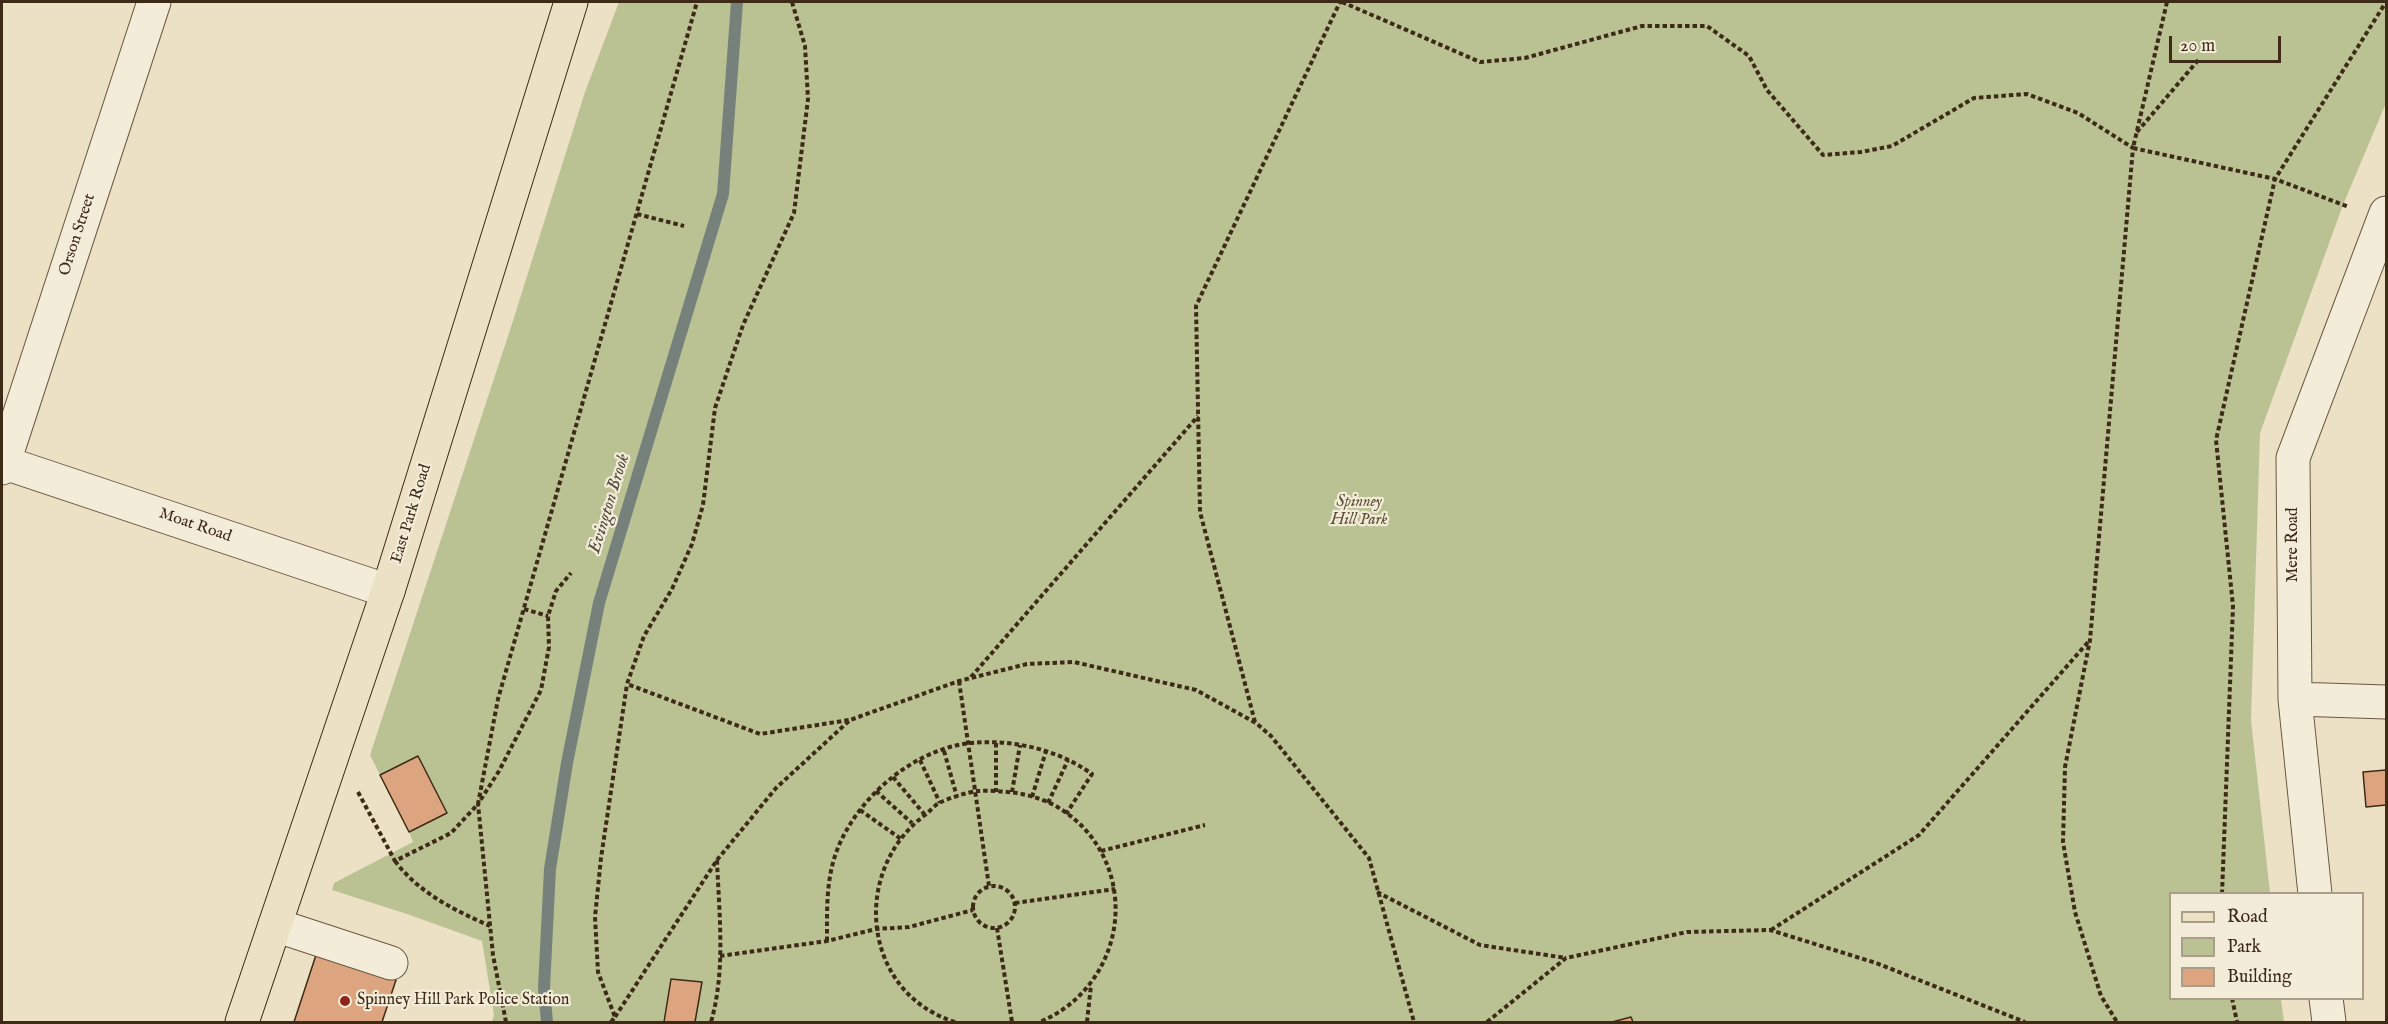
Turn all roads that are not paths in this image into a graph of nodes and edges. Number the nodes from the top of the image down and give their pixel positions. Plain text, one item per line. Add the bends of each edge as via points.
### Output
1 (154, 2) edge
2 (571, 2) edge
3 (2386, 214) edge
4 (2, 464) edge
5 (387, 591) junction
6 (2295, 699) junction
7 (2386, 702) edge
8 (2315, 892) edge
9 (275, 925) junction
10 (391, 963) dead end
11 (2326, 1000) edge
12 (242, 1023) edge
13 (2329, 1023) edge

1 - 4 street, Orson Street
2 - 5 main road, East Park Road
3 - 6 street, Mere Road via 2293,458
4 - 5 street, Moat Road
5 - 9 main road, East Park Road
6 - 7 street
6 - 8 street, Mere Road
9 - 10 street
9 - 12 main road, East Park Road
11 - 13 street

